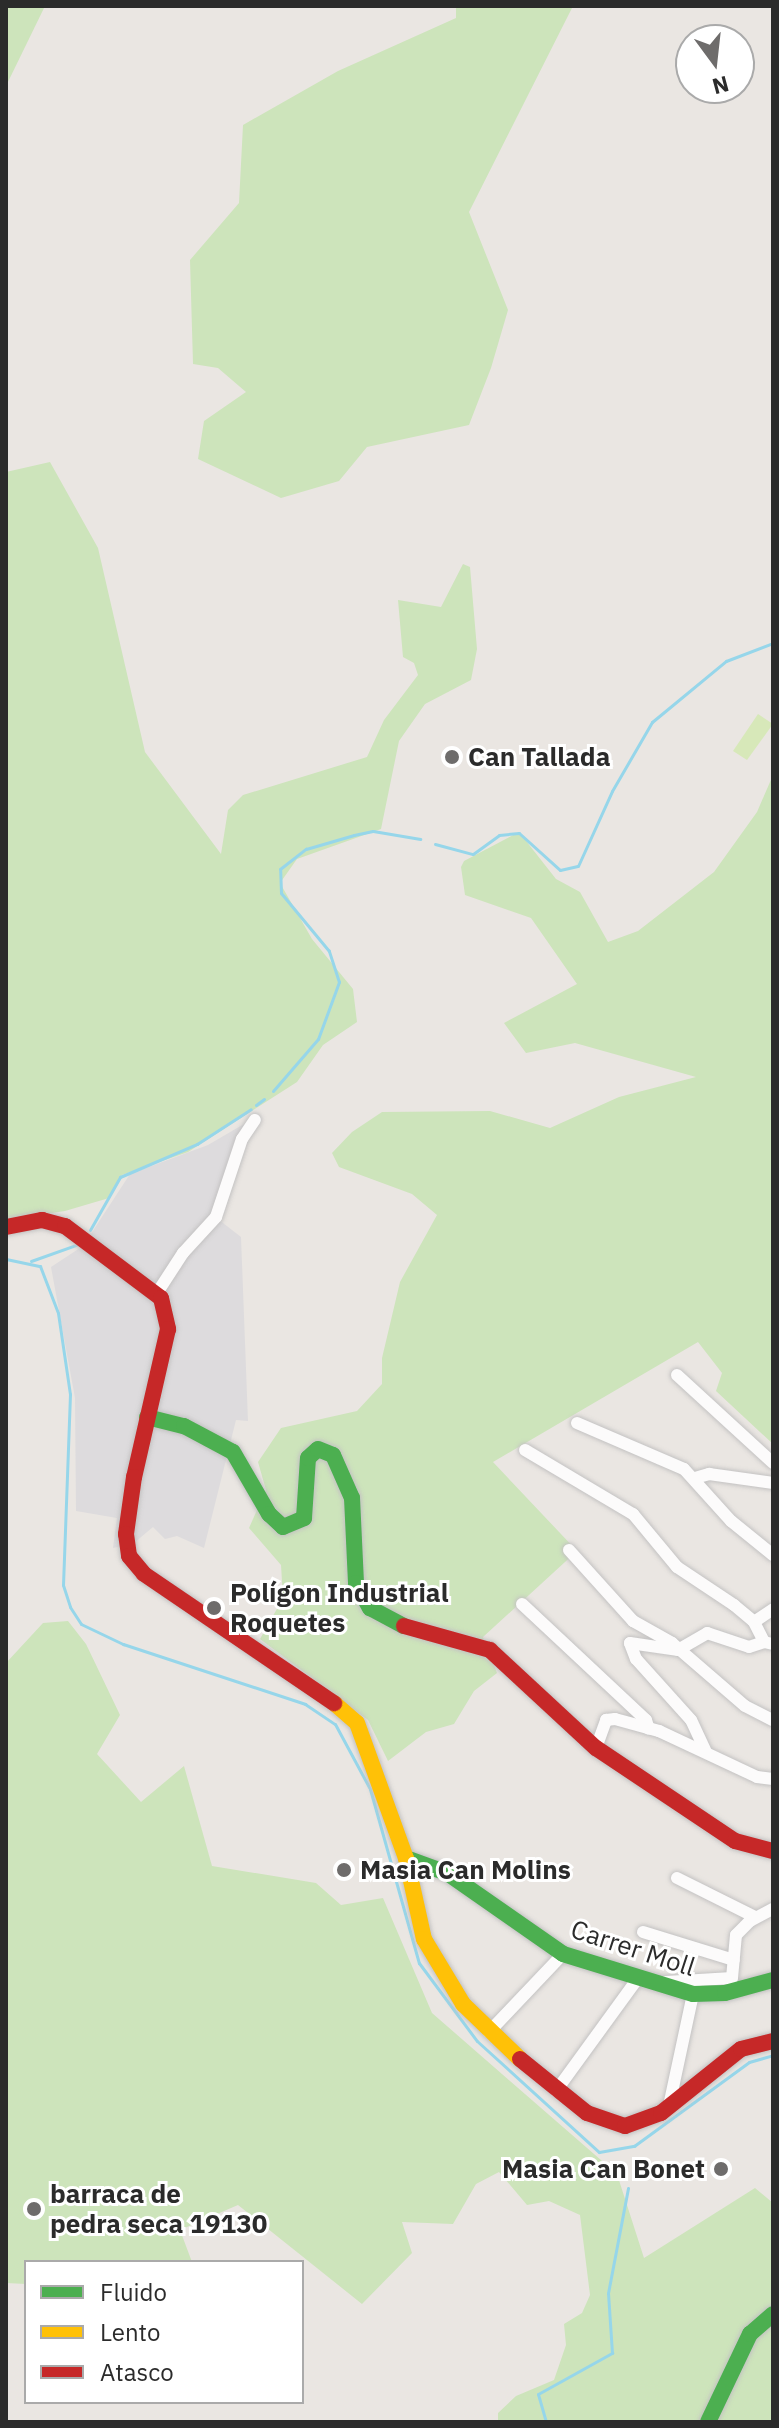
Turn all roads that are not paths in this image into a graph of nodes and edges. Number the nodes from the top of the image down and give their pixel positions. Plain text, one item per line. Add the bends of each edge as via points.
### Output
1 (255, 1120) dead end
2 (6, 1227) edge
3 (157, 1293) junction
4 (677, 1375) dead end
5 (147, 1417) junction
6 (577, 1423) dead end
7 (525, 1450) dead end
8 (773, 1463) edge
9 (695, 1478) junction
10 (773, 1483) edge
11 (569, 1550) dead end
12 (773, 1555) edge
13 (522, 1604) dead end
14 (773, 1609) edge
15 (754, 1622) junction
16 (768, 1643) edge
17 (678, 1650) junction
18 (773, 1720) edge
19 (649, 1729) junction
20 (596, 1748) junction
21 (706, 1752) junction
22 (773, 1779) edge
23 (773, 1851) edge
24 (406, 1858) junction
25 (677, 1878) dead end
26 (773, 1909) edge
27 (755, 1917) junction
28 (643, 1932) dead end
29 (563, 1954) junction
30 (734, 1960) junction
31 (646, 1980) junction
32 (773, 1980) edge
33 (693, 1994) junction
34 (489, 2032) junction
35 (772, 2040) edge
36 (556, 2091) junction
37 (669, 2106) junction
38 (773, 2314) edge
39 (708, 2422) edge

1 - 3 street via 242,1139 216,1217
2 - 3 street via 50,1221 73,1230
3 - 5 street via 168,1329
4 - 8 street
5 - 20 street via 184,1426 233,1452 269,1514 283,1527 304,1518 303,1472 310,1455 321,1449 333,1455 352,1498 355,1575 366,1603 395,1623 494,1653
5 - 24 street via 127,1518 129,1556 144,1574 337,1704 361,1729
6 - 9 street via 674,1463
7 - 15 street via 633,1514 677,1567
9 - 10 street via 709,1474
9 - 12 street via 726,1516
11 - 17 street via 633,1621
13 - 19 street via 635,1709
14 - 15 street
15 - 16 street
16 - 17 street via 749,1647 707,1633
17 - 18 street via 745,1706
17 - 21 street via 635,1641 629,1648 684,1710
19 - 20 street via 610,1718
19 - 21 street
20 - 23 street via 735,1841
21 - 22 street
24 - 29 street, Carrer Moll via 447,1873
24 - 34 street via 432,1955 463,2004
25 - 27 street
26 - 27 street
27 - 30 street via 736,1935
28 - 30 street
29 - 31 street, Carrer Moll
29 - 34 street
30 - 31 street via 735,1974 726,1981
31 - 33 street, Carrer Moll
31 - 36 street
32 - 33 street, Carrer Moll via 725,1993
33 - 37 street
34 - 36 street
35 - 37 street via 731,2055
36 - 37 street via 619,2126 640,2124
38 - 39 street via 753,2329

